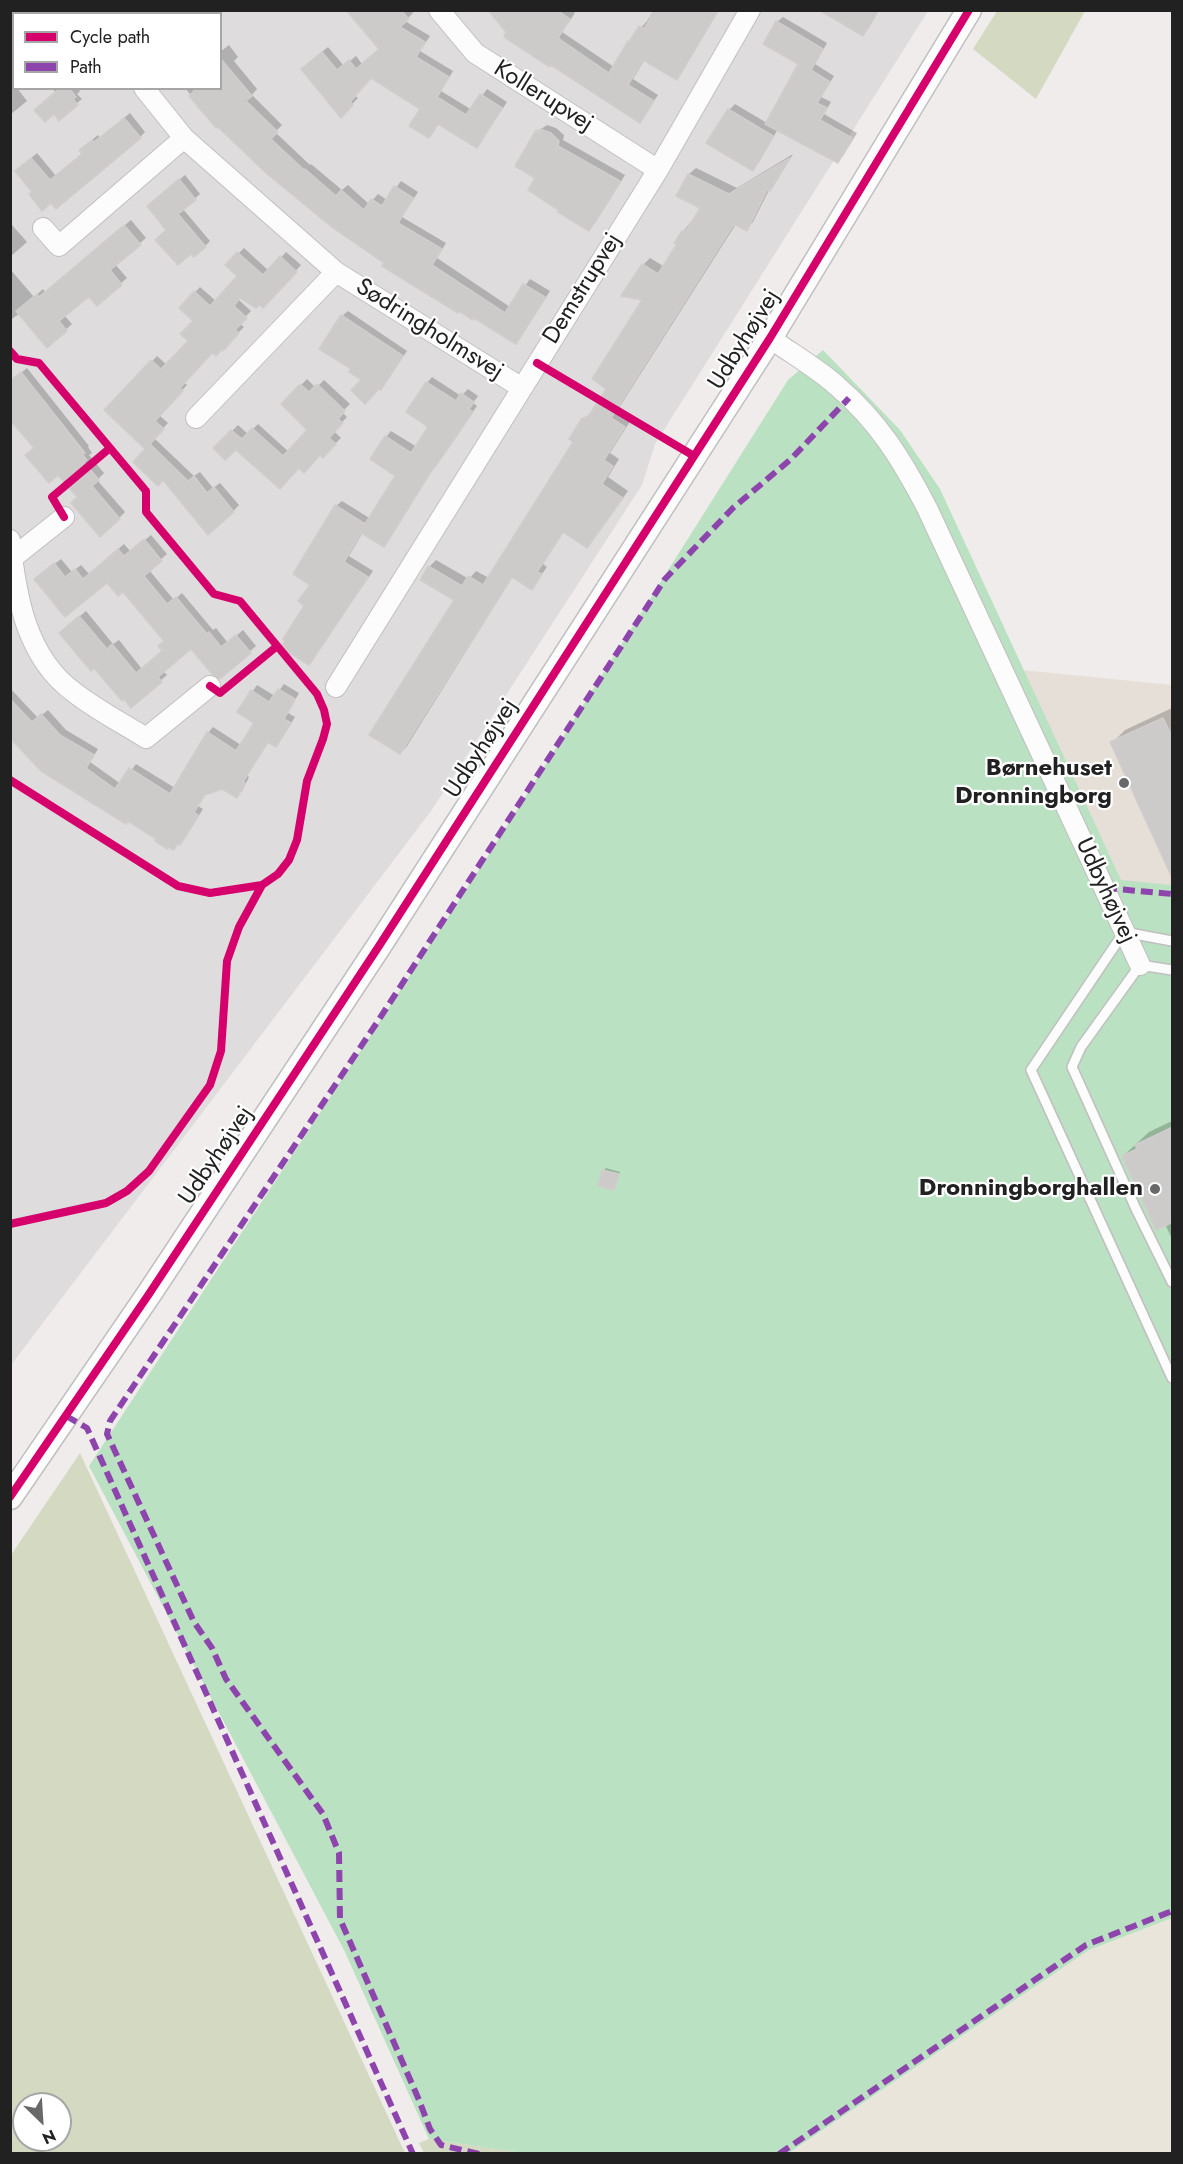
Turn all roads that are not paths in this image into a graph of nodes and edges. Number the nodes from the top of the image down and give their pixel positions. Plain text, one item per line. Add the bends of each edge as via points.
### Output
1 (439, 10) edge
2 (750, 10) edge
3 (969, 10) edge
4 (146, 90) edge
5 (184, 138) junction
6 (658, 170) junction
7 (43, 228) dead end
8 (336, 272) junction
9 (770, 338) junction
10 (522, 388) junction
11 (196, 418) dead end
12 (64, 517) dead end
13 (10, 540) edge
14 (12, 560) edge
15 (210, 686) dead end
16 (336, 687) dead end
17 (1125, 932) junction
18 (1173, 941) edge
19 (1140, 965) junction
20 (1173, 970) edge
21 (1173, 1282) edge
22 (1173, 1378) edge
23 (10, 1497) edge

1 - 6 street, Kollerupvej via 475,53
2 - 6 street, Demstrupvej
3 - 9 street, Udbyhøjvej
4 - 5 street, Sødringholmsvej
5 - 7 street via 58,246
5 - 8 street, Sødringholmsvej
6 - 10 street, Demstrupvej
8 - 10 street, Sødringholmsvej
8 - 11 street, Sødringholmsvej
9 - 17 street, Udbyhøjvej via 837,385 877,426 904,464
9 - 23 street, Udbyhøjvej via 379,946
10 - 16 street, Demstrupvej
12 - 14 street
13 - 14 street
14 - 15 street via 32,641 45,663 73,692 146,738
17 - 18 lane
17 - 19 street, Udbyhøjvej
17 - 22 lane via 1031,1070
19 - 20 lane
19 - 21 lane via 1081,1047 1072,1067

